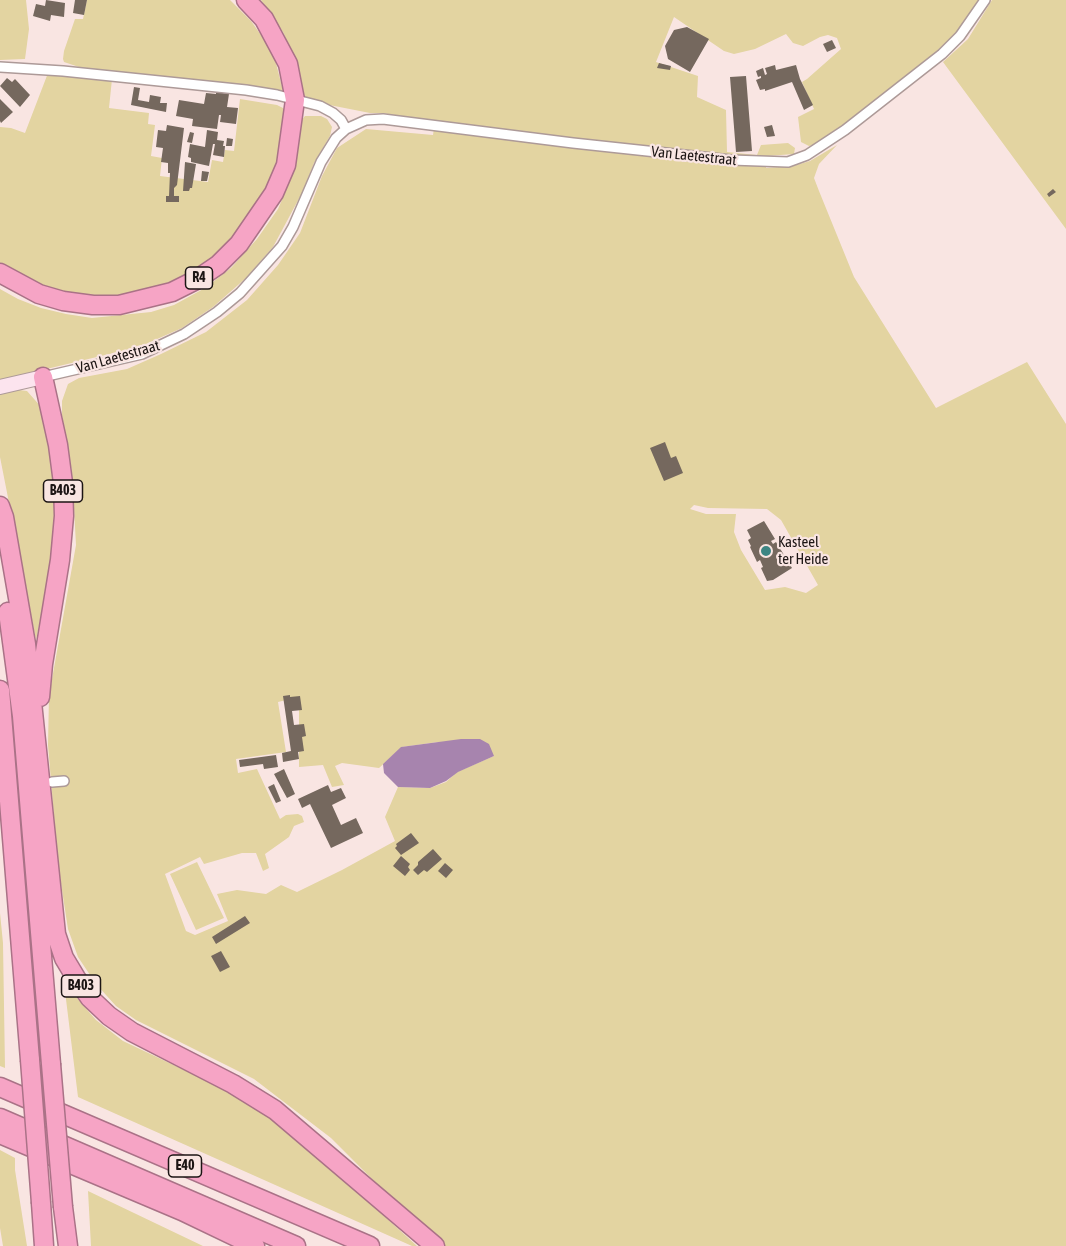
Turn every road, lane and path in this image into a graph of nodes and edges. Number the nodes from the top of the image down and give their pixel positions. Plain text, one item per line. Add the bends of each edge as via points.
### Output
1 (246, 0) edge
2 (986, 0) edge
3 (0, 67) edge
4 (295, 100) junction
5 (346, 129) junction
6 (0, 273) edge
7 (43, 377) junction
8 (0, 387) edge
9 (0, 506) edge
10 (0, 558) edge
11 (0, 690) edge
12 (37, 735) junction
13 (64, 781) dead end
14 (52, 782) dead end
15 (0, 1087) edge
16 (0, 1118) edge
17 (0, 1134) edge
18 (44, 1246) edge
19 (68, 1246) edge
20 (255, 1246) edge
21 (296, 1246) edge
22 (370, 1246) edge
23 (435, 1246) edge

1 - 4 highway, R4 via 264,19 288,64
2 - 5 street, Van Laetestraat via 942,54 845,130 807,155 788,162 573,143 383,119 366,120
3 - 4 street via 246,90
4 - 5 street via 333,113
4 - 6 highway, R4 via 286,165 274,193 239,244 196,280 146,300 93,305 39,294
5 - 7 street, Van Laetestraat via 327,151 282,246 240,293 198,325 151,350
7 - 8 main road, Van Laetestraat
7 - 12 highway, B403 via 58,445 64,516
9 - 12 highway, B403 via 26,644
10 - 19 highway, B403, bridge via 22,716
11 - 18 highway, bridge
12 - 23 highway, B403 via 56,934 64,958 90,998 132,1032 233,1084 274,1110
13 - 14 street
15 - 22 highway, E40
16 - 21 highway, E40
17 - 20 highway

